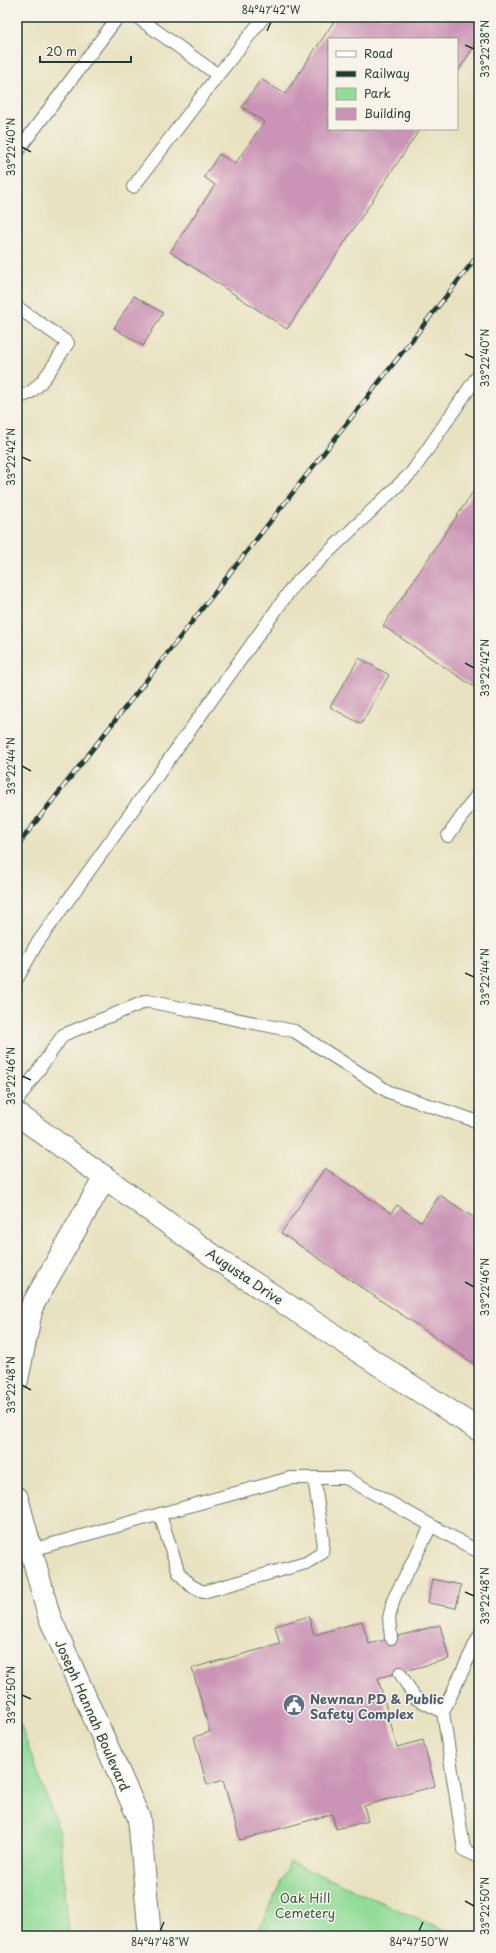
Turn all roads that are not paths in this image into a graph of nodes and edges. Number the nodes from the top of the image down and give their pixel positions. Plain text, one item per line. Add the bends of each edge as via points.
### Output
1 (118, 17) edge
2 (137, 17) edge
3 (264, 17) edge
4 (218, 75) junction
5 (17, 152) edge
6 (133, 186) dead end
7 (17, 306) edge
8 (479, 374) edge
9 (17, 396) edge
10 (479, 792) edge
11 (448, 836) dead end
12 (17, 979) edge
13 (17, 1101) edge
14 (17, 1114) edge
15 (479, 1122) edge
16 (105, 1177) junction
17 (17, 1380) edge
18 (479, 1430) edge
19 (314, 1478) junction
20 (17, 1498) edge
21 (160, 1515) junction
22 (431, 1526) junction
23 (31, 1550) junction
24 (479, 1552) edge
25 (479, 1636) edge
26 (391, 1638) dead end
27 (400, 1673) dead end
28 (443, 1712) junction
29 (479, 1856) edge
30 (150, 1936) edge

1 - 5 lane
2 - 4 lane
3 - 4 lane
4 - 6 lane
7 - 9 lane via 68,343 37,388 21,397
8 - 12 lane via 412,472 294,585 36,945
10 - 11 lane
13 - 15 lane via 63,1035 147,1001 294,1031 389,1092
14 - 16 street, Augusta Drive
16 - 17 street via 32,1306
16 - 18 street, Augusta Drive via 226,1265
19 - 21 lane via 290,1478
19 - 21 lane via 322,1553 306,1563 203,1592 190,1585 179,1573
19 - 22 lane via 346,1478
20 - 23 street, Joseph Hannah Boulevard
21 - 23 lane
22 - 24 lane
22 - 26 lane via 394,1598 389,1618
23 - 30 street, Joseph Hannah Boulevard via 49,1616 139,1818
25 - 28 lane
27 - 28 lane via 415,1698
28 - 29 lane via 464,1850

